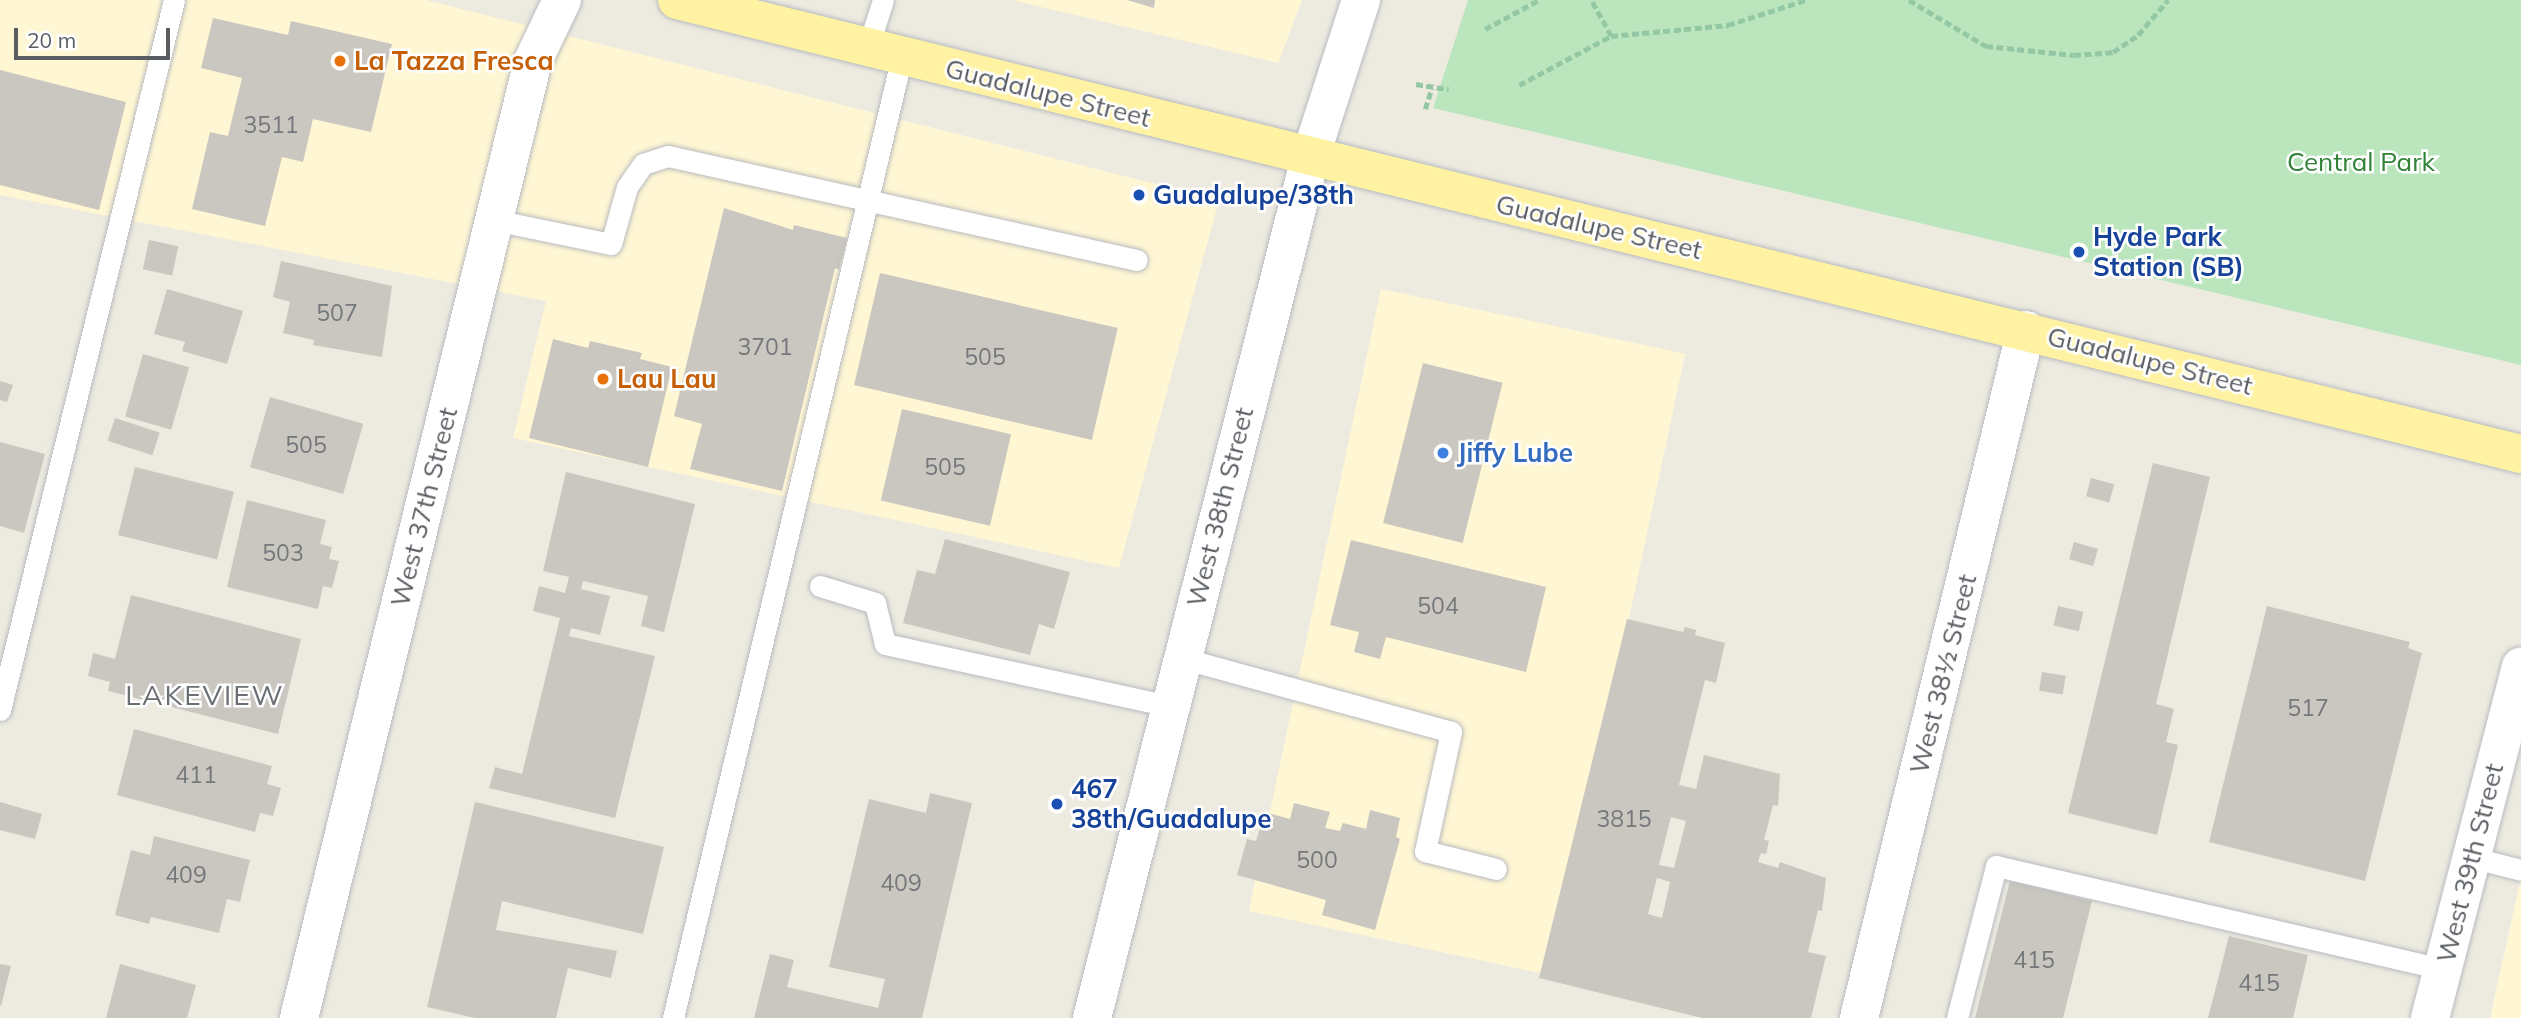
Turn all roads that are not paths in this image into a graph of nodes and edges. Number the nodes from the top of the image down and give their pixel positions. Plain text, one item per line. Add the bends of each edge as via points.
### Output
1 (174, 0) edge
2 (562, 0) edge
3 (677, 0) edge
4 (883, 0) edge
5 (1361, 0) edge
6 (885, 51) junction
7 (1310, 158) junction
8 (867, 201) junction
9 (494, 220) junction
10 (1137, 260) dead end
11 (2026, 330) junction
12 (2521, 454) edge
13 (820, 586) dead end
14 (1181, 658) junction
15 (2521, 667) edge
16 (1170, 706) junction
17 (0, 709) edge
18 (2470, 857) junction
19 (1496, 869) dead end
20 (2521, 870) edge
21 (2442, 969) junction
22 (299, 1018) edge
23 (673, 1018) edge
24 (1092, 1018) edge
25 (1859, 1018) edge
26 (1957, 1018) edge
27 (2431, 1018) edge

1 - 17 lane
2 - 9 street, West 37th Street via 533,61
3 - 6 main road, Guadalupe Street
4 - 6 lane
5 - 7 street, West 38th Street
6 - 7 main road, Guadalupe Street
6 - 8 lane
7 - 11 main road, Guadalupe Street
7 - 14 street, West 38th Street
8 - 9 lane via 668,156 643,164 627,187 611,244
8 - 10 lane
8 - 23 lane
9 - 22 street, West 37th Street
11 - 12 main road, Guadalupe Street
11 - 25 street, West 38½ Street
13 - 16 lane via 875,603 885,644
14 - 16 street, West 38th Street
14 - 19 lane via 1451,732 1425,851
15 - 18 street, West 39th Street
16 - 24 street, West 38th Street
18 - 20 lane
18 - 21 street, West 39th Street
21 - 26 lane via 1996,866
21 - 27 street, West 39th Street

